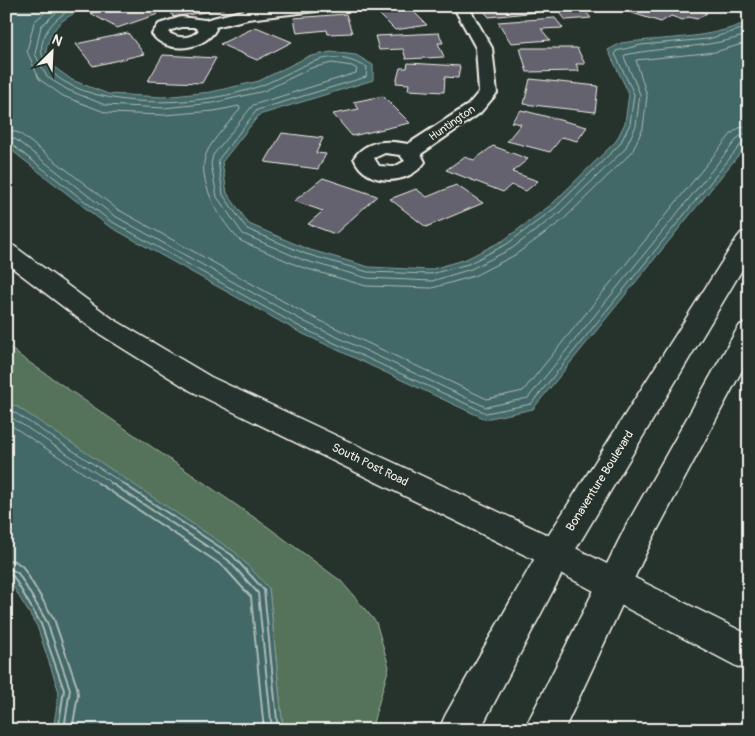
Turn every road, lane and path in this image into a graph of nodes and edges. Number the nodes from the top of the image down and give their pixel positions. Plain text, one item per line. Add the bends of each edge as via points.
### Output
1 (316, 6) edge
2 (460, 6) edge
3 (204, 25) dead end
4 (410, 152) dead end
5 (749, 238) edge
6 (6, 251) edge
7 (749, 331) edge
8 (555, 554) junction
9 (614, 584) junction
10 (749, 654) edge
11 (459, 730) edge
12 (544, 730) edge

1 - 3 street via 248,14
2 - 4 street, Huntington via 484,48 488,93 474,109
5 - 8 main road, Bonaventure Boulevard
6 - 8 main road, South Post Road via 104,325 201,384
7 - 9 main road
8 - 9 main road, South Post Road
8 - 11 main road, Bonaventure Boulevard
9 - 10 main road, South Post Road
9 - 12 main road

